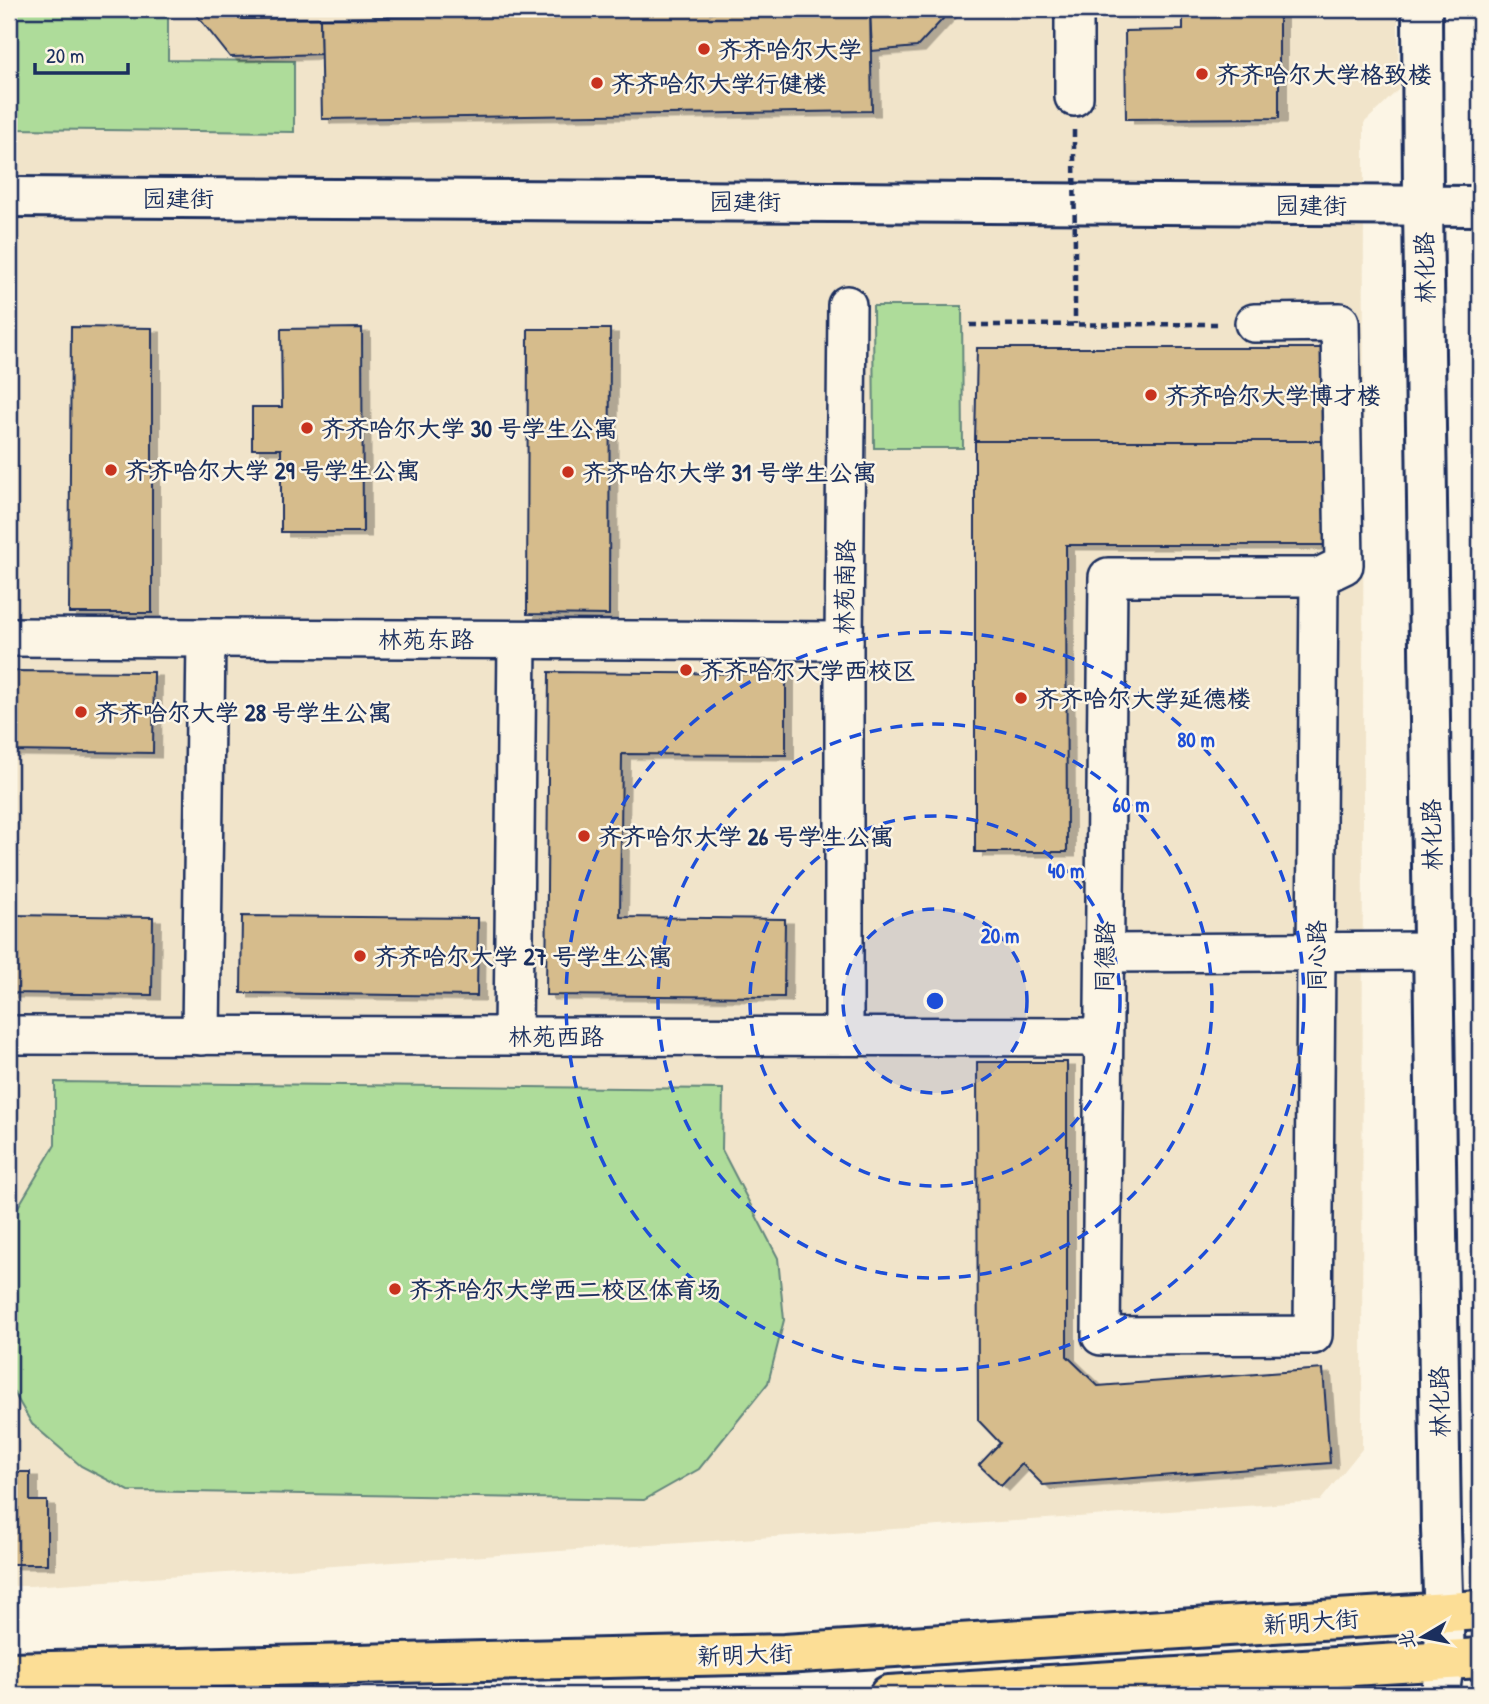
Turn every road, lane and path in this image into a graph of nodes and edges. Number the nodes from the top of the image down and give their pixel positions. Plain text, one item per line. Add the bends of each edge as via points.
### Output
1 (1074, 9) edge
2 (1422, 9) edge
3 (1074, 97) dead end
4 (1074, 154) dead end
5 (9, 197) edge
6 (1423, 206) junction
7 (1480, 206) edge
8 (847, 305) dead end
9 (1075, 324) junction
10 (1254, 324) joint
11 (970, 325) dead end
12 (1319, 578) junction
13 (9, 637) edge
14 (206, 638) junction
15 (517, 640) junction
16 (844, 641) junction
17 (1433, 951) junction
18 (1316, 952) junction
19 (1104, 953) junction
20 (9, 1035) edge
21 (201, 1036) junction
22 (513, 1036) junction
23 (844, 1036) junction
24 (1103, 1037) junction
25 (1101, 1336) joint
26 (1462, 1611) edge
27 (1455, 1671) edge
28 (9, 1672) edge
29 (890, 1695) edge

1 - 3 street
2 - 6 street, 林化路
4 - 9 path, bridge
5 - 6 street, 园建街
6 - 7 street, 园建街
6 - 17 street, 林化路
8 - 16 street, 林苑南路
9 - 10 path
9 - 11 path
10 - 12 street via 1340,322 1344,565
12 - 18 street, 同心路
12 - 19 street, 同德路 via 1108,577
13 - 14 street, 林苑东路
14 - 15 street, 林苑东路
14 - 21 street
15 - 16 street, 林苑东路
15 - 22 street
16 - 23 street, 林苑南路
17 - 18 street
17 - 26 street, 林化路 via 1441,1528
18 - 19 street
18 - 25 street, 同心路 via 1313,1335
19 - 24 street, 同德路
20 - 21 street, 林苑西路
21 - 22 street, 林苑西路
22 - 23 street, 林苑西路
23 - 24 street, 林苑西路
24 - 25 street, 同德路
26 - 27 street, 林化路
26 - 28 highway, 新明大街 via 784,1654
27 - 29 highway, 新明大街

